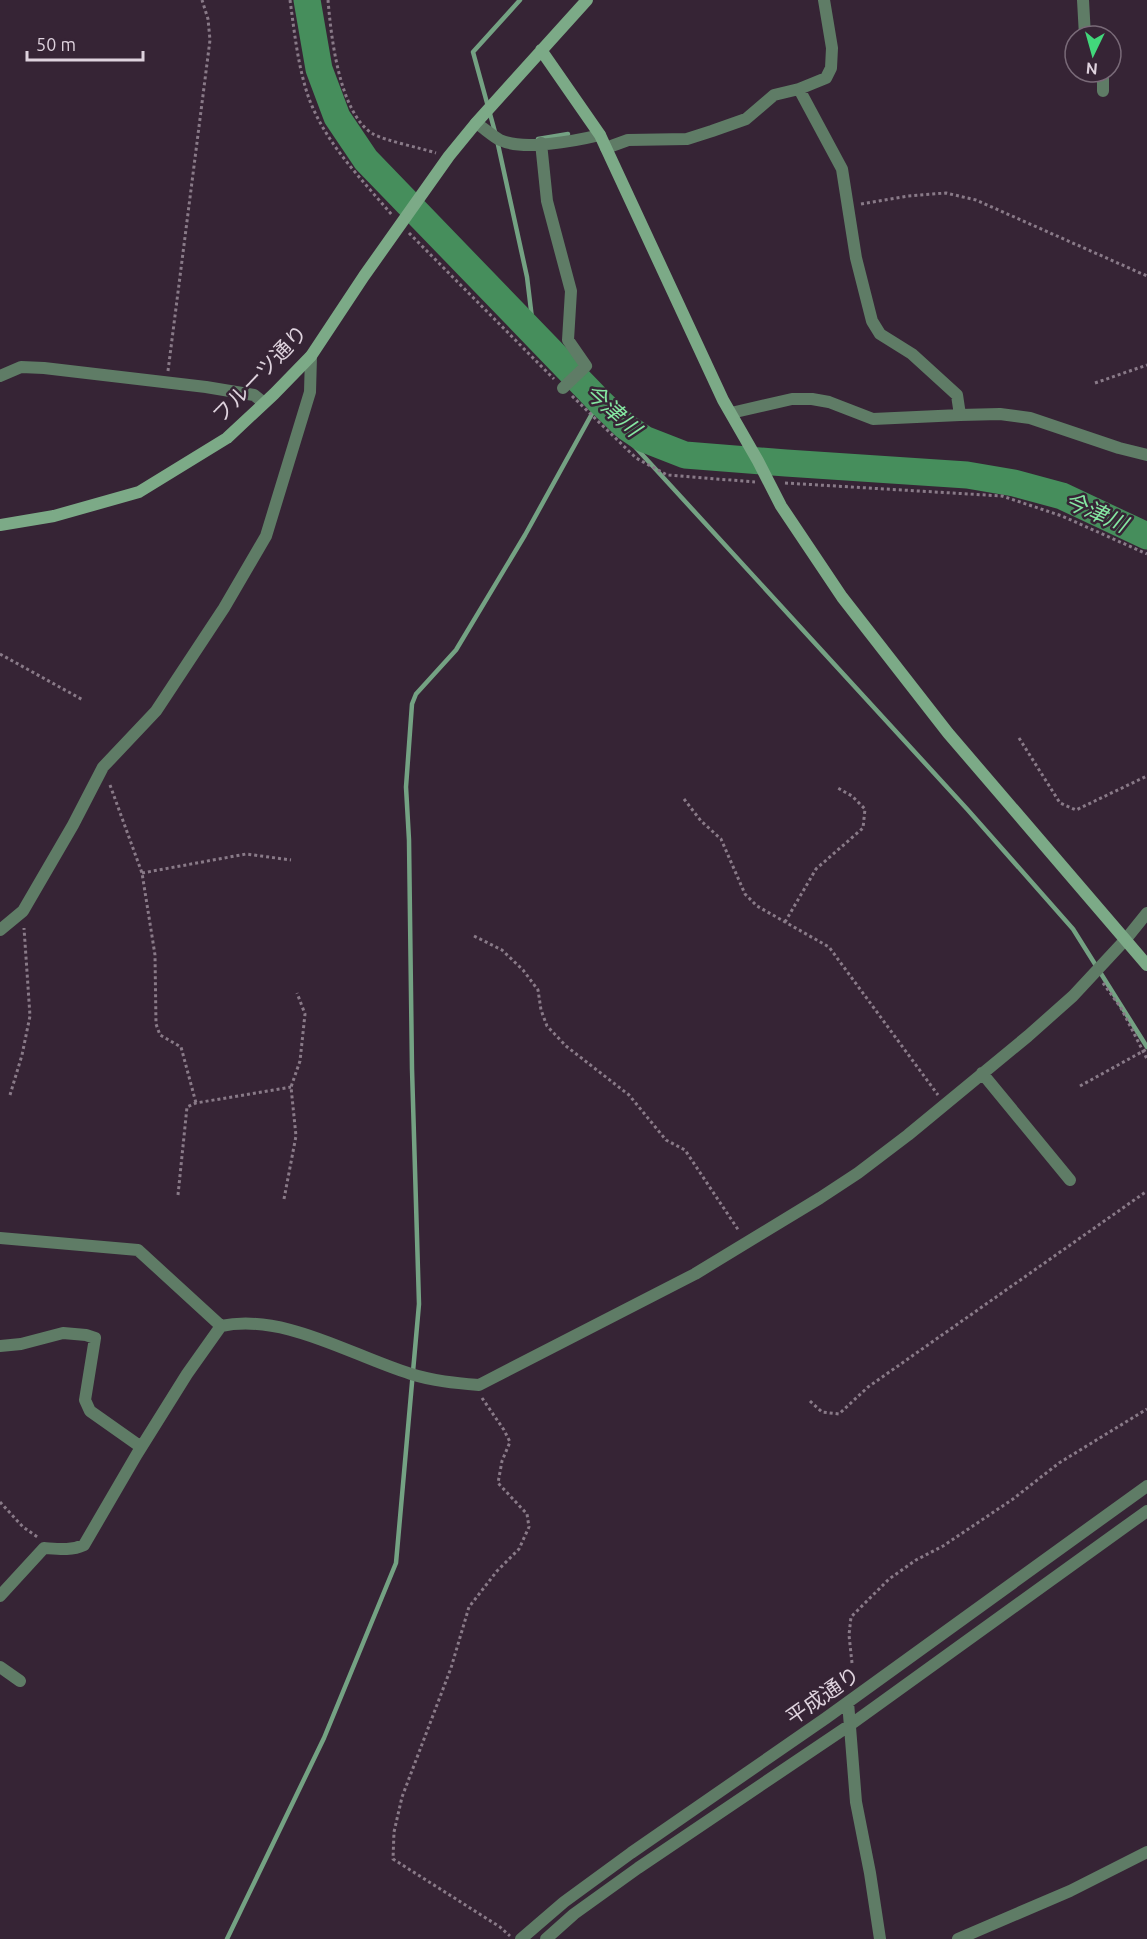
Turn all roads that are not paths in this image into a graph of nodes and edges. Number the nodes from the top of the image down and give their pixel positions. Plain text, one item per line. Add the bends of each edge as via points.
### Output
1 (587, 0) edge
2 (824, 0) edge
3 (1083, 0) edge
4 (1084, 24) edge
5 (541, 50) junction
6 (1103, 84) edge
7 (799, 89) junction
8 (1103, 91) dead end
9 (476, 123) junction
10 (600, 135) junction
11 (541, 143) junction
12 (606, 148) junction
13 (311, 356) junction
14 (0, 376) edge
15 (563, 388) road end
16 (264, 403) junction
17 (732, 414) junction
18 (960, 415) junction
19 (1147, 455) edge
20 (0, 525) edge
21 (1147, 913) edge
22 (0, 930) edge
23 (1125, 939) junction
24 (1147, 965) edge
25 (982, 1073) junction
26 (1070, 1180) dead end
27 (0, 1238) edge
28 (221, 1326) junction
29 (0, 1346) edge
30 (141, 1447) junction
31 (1147, 1486) edge
32 (1147, 1511) edge
33 (0, 1596) edge
34 (0, 1666) edge
35 (20, 1681) dead end
36 (848, 1702) junction
37 (850, 1725) junction
38 (1147, 1852) edge
39 (521, 1939) edge
40 (546, 1939) edge
41 (880, 1939) edge
42 (958, 1939) edge

1 - 5 street
2 - 7 street via 832,48 831,68 826,78
3 - 4 street
5 - 9 street
5 - 10 street
6 - 8 street
7 - 12 street via 774,95 747,119 687,139 628,140
7 - 18 street via 842,169 856,258 872,321 880,334 912,354 957,395
9 - 11 street via 500,140 519,145
9 - 13 street, フルーツ通り
10 - 11 street
10 - 12 street
11 - 15 street via 547,201 571,291 568,340 586,366
12 - 17 street
13 - 16 street, フルーツ通り
13 - 22 street via 310,392 266,536 156,711 103,766 74,825 23,911
14 - 16 street via 21,367 33,367 254,395
16 - 20 street, フルーツ通り via 227,438 139,492 54,516
17 - 18 street via 792,399 812,399 873,419
17 - 23 street via 781,506 842,597 948,733
18 - 19 street via 1030,418
21 - 23 street
23 - 24 street
23 - 25 street via 1073,996
25 - 26 street
25 - 28 street via 908,1135 820,1198 695,1274 479,1385 441,1382 411,1374 287,1328 247,1323
27 - 28 street via 138,1250
28 - 30 street
29 - 30 street via 63,1333 95,1338 85,1400 90,1411
30 - 33 street via 84,1545 44,1548
31 - 36 street, 平成通り
32 - 37 street, 平成通り
34 - 35 street
36 - 37 street
36 - 39 street, 平成通り via 564,1902
37 - 40 street, 平成通り via 638,1868 573,1914
37 - 41 street via 856,1802
38 - 42 street via 1070,1891

